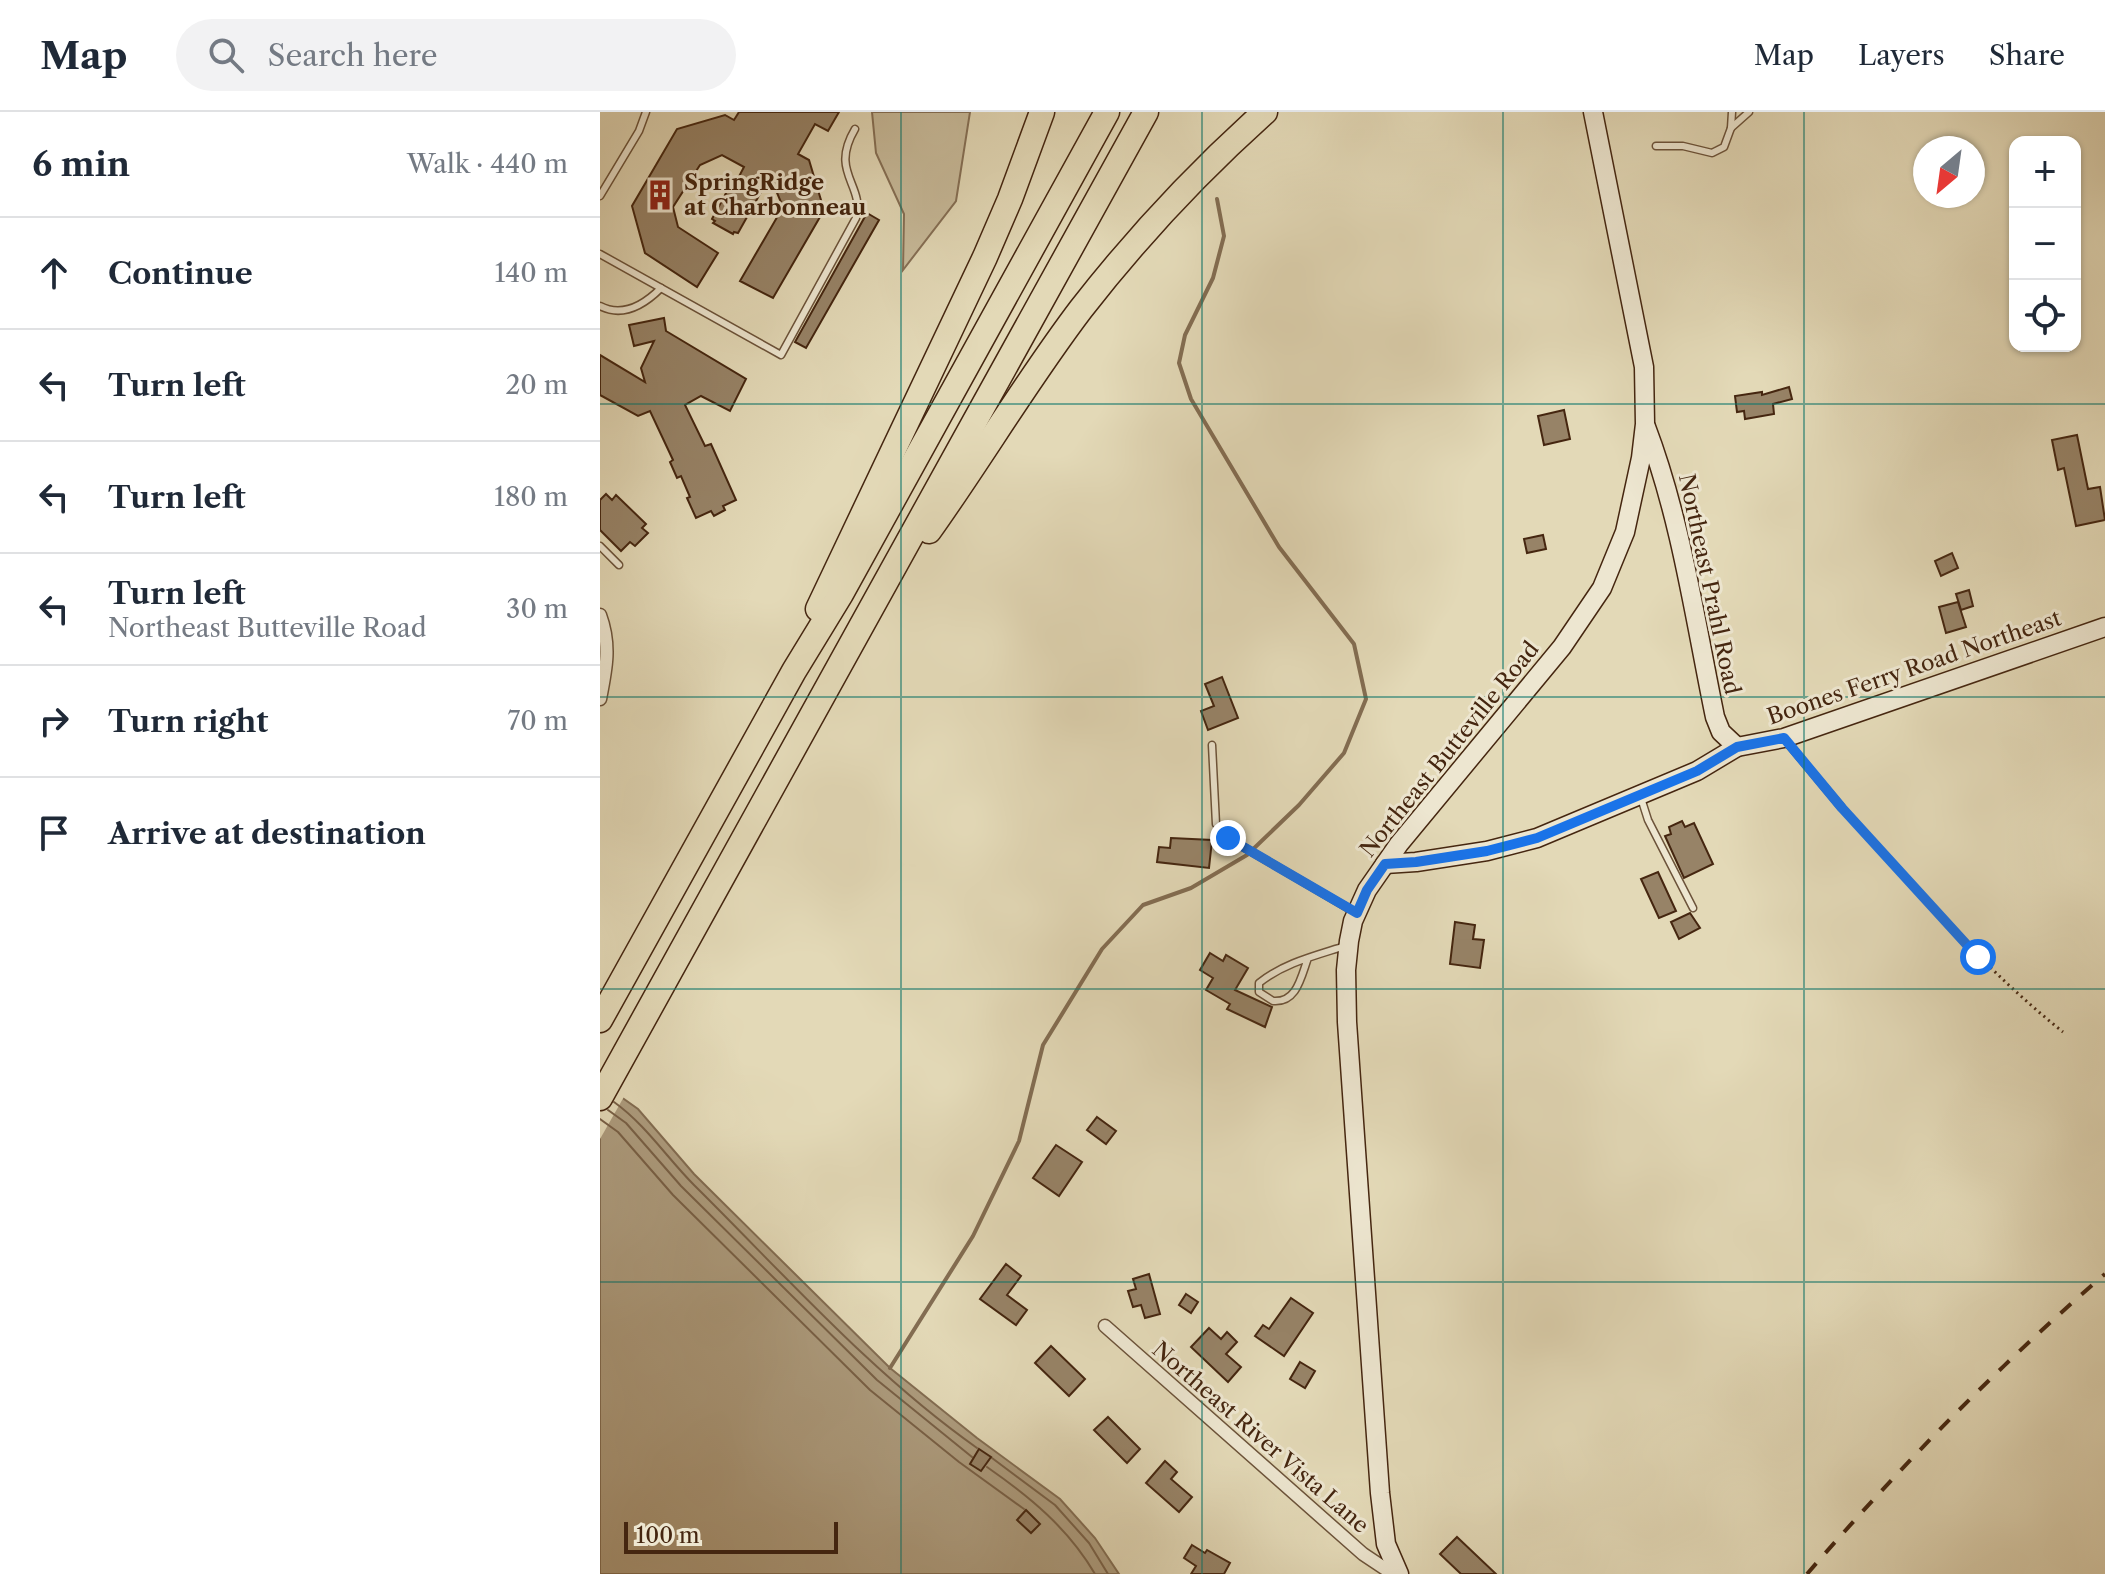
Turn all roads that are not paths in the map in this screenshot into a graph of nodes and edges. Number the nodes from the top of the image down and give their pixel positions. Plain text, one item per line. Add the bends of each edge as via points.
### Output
1 (646, 112) edge
2 (1042, 112) edge
3 (1107, 112) edge
4 (1146, 112) edge
5 (1265, 112) edge
6 (1593, 112) edge
7 (1732, 112) edge
8 (1749, 112) edge
9 (1731, 128) junction
10 (855, 129) dead end
11 (1656, 146) dead end
12 (600, 196) edge
13 (600, 254) edge
14 (661, 288) junction
15 (600, 306) edge
16 (1645, 424) junction
17 (600, 546) edge
18 (619, 565) dead end
19 (600, 615) edge
20 (2105, 627) edge
21 (855, 639) junction
22 (794, 671) junction
23 (600, 699) edge
24 (1784, 738) junction
25 (1212, 745) dead end
26 (1737, 747) junction
27 (1640, 795) junction
28 (1842, 808) road end
29 (1385, 864) junction
30 (1693, 908) dead end
31 (1357, 913) junction
32 (1348, 945) junction
33 (1308, 958) junction
34 (600, 1020) edge
35 (600, 1098) edge
36 (1105, 1326) dead end
37 (1396, 1574) edge

1 - 12 lane
2 - 22 highway via 985,257 827,584
3 - 22 highway
4 - 21 highway
5 - 21 highway via 1152,224 1080,310
6 - 16 street, Northeast Butteville Road via 1644,367
7 - 9 lane
8 - 9 lane
9 - 11 lane via 1724,147 1712,153
10 - 14 lane via 844,163 856,218 781,355
13 - 14 lane
14 - 15 lane via 635,307 619,311
16 - 26 street, Northeast Prahl Road via 1671,506 1715,717 1721,732
16 - 29 street, Northeast Butteville Road via 1625,532 1591,607
17 - 18 lane
19 - 23 street via 608,642
20 - 24 street, Boones Ferry Road Northeast
21 - 35 highway
22 - 34 highway
24 - 26 street, Boones Ferry Road Northeast
24 - 28 lane
25 - 31 lane via 1216,824 1228,838
26 - 27 street
27 - 29 street via 1537,838 1487,851
27 - 30 lane
29 - 31 street, Northeast Butteville Road
31 - 32 street, Northeast Butteville Road
32 - 33 lane
32 - 37 street, Northeast Butteville Road via 1347,1022 1380,1493
33 - 33 lane via 1276,969 1259,983 1259,992 1273,1001 1288,999
36 - 37 street, Northeast River Vista Lane via 1363,1554

